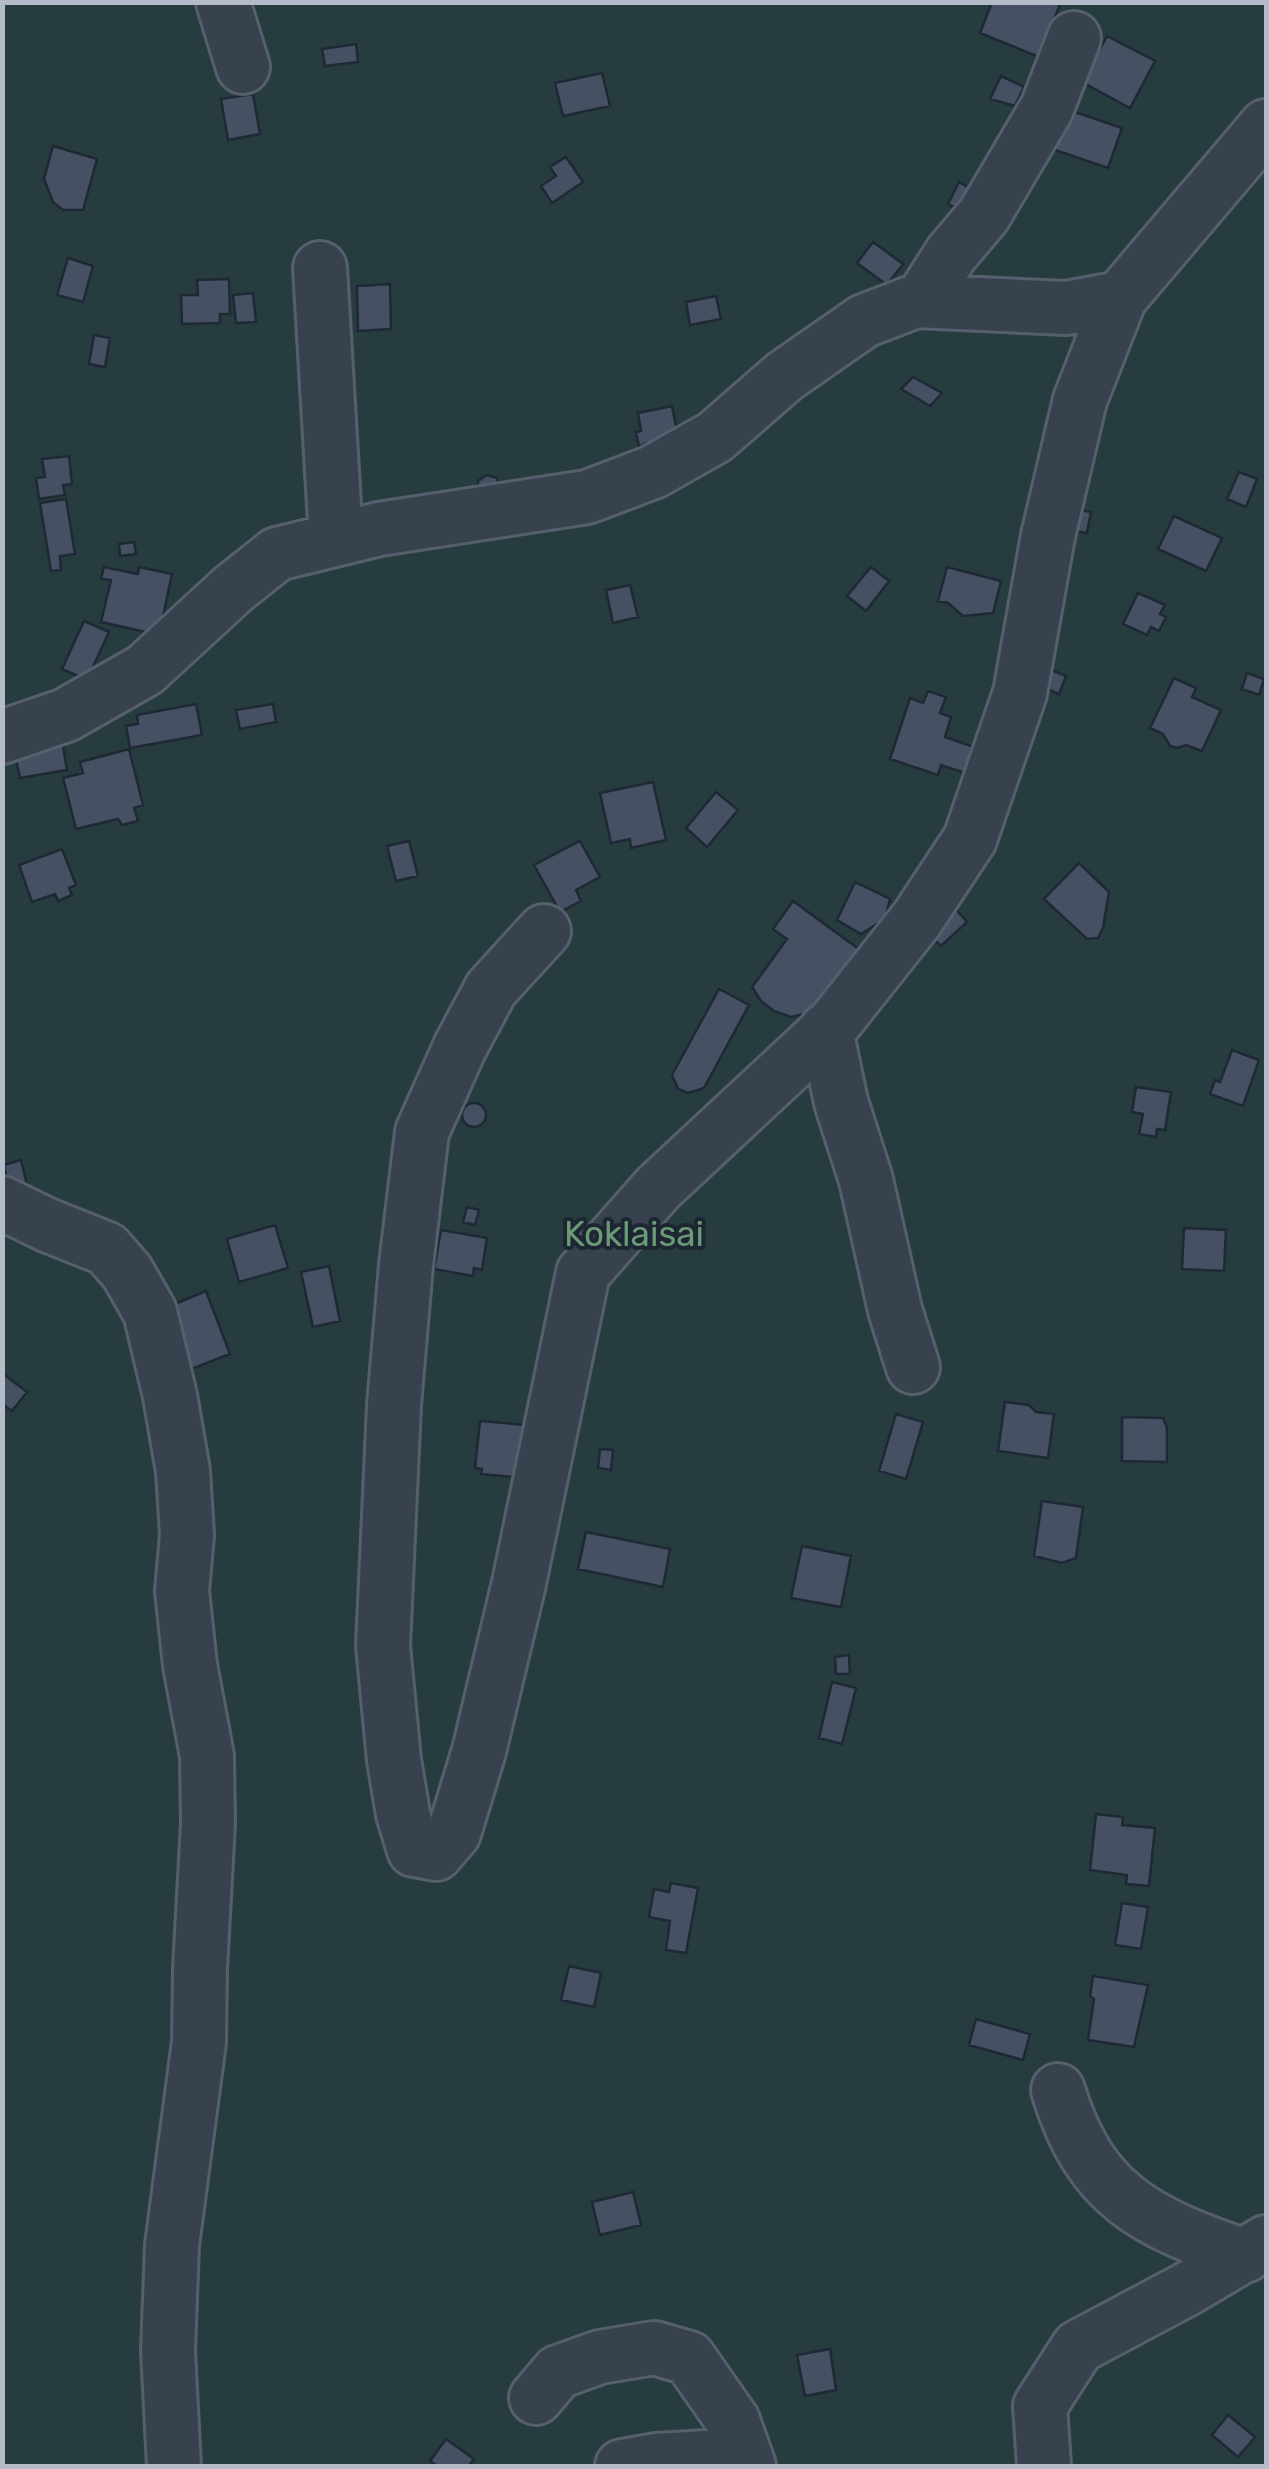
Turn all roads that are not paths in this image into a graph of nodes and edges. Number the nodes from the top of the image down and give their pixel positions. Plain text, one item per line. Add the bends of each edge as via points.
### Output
1 (223, 2) edge
2 (1074, 38) dead end
3 (243, 67) dead end
4 (1266, 126) edge
5 (320, 268) dead end
6 (1120, 298) junction
7 (921, 302) junction
8 (1054, 307) junction
9 (1100, 346) junction
10 (336, 539) junction
11 (2, 738) edge
12 (544, 931) dead end
13 (826, 1030) junction
14 (2, 1203) edge
15 (913, 1367) dead end
16 (1058, 2090) dead end
17 (1256, 2249) edge
18 (536, 2398) dead end
19 (174, 2466) edge
20 (622, 2466) edge
21 (736, 2466) edge
22 (749, 2466) edge
23 (1044, 2466) edge

1 - 3 street
2 - 7 street via 1047,108 984,215
4 - 6 street
5 - 10 street
6 - 8 street
6 - 9 street
7 - 8 street
7 - 10 street via 864,321 785,376 715,437 653,472 587,498
8 - 9 street via 1095,328
9 - 13 street via 1080,400 1048,536 1020,693 970,839 917,918
10 - 11 street via 277,554 145,670 66,715
12 - 13 street via 491,989 422,1132 394,1405 384,1646 394,1760 414,1850 436,1854 454,1833 474,1767 583,1273 658,1188
13 - 15 street
14 - 19 street via 107,1249 126,1272 150,1312 182,1472 182,1591 208,1756 208,1822 200,2042 172,2244
16 - 17 street via 1091,2165 1126,2202 1171,2228
17 - 23 street via 1078,2347 1040,2406
18 - 22 street via 558,2372 600,2357 654,2348 689,2358 733,2420
20 - 21 street via 725,2456

